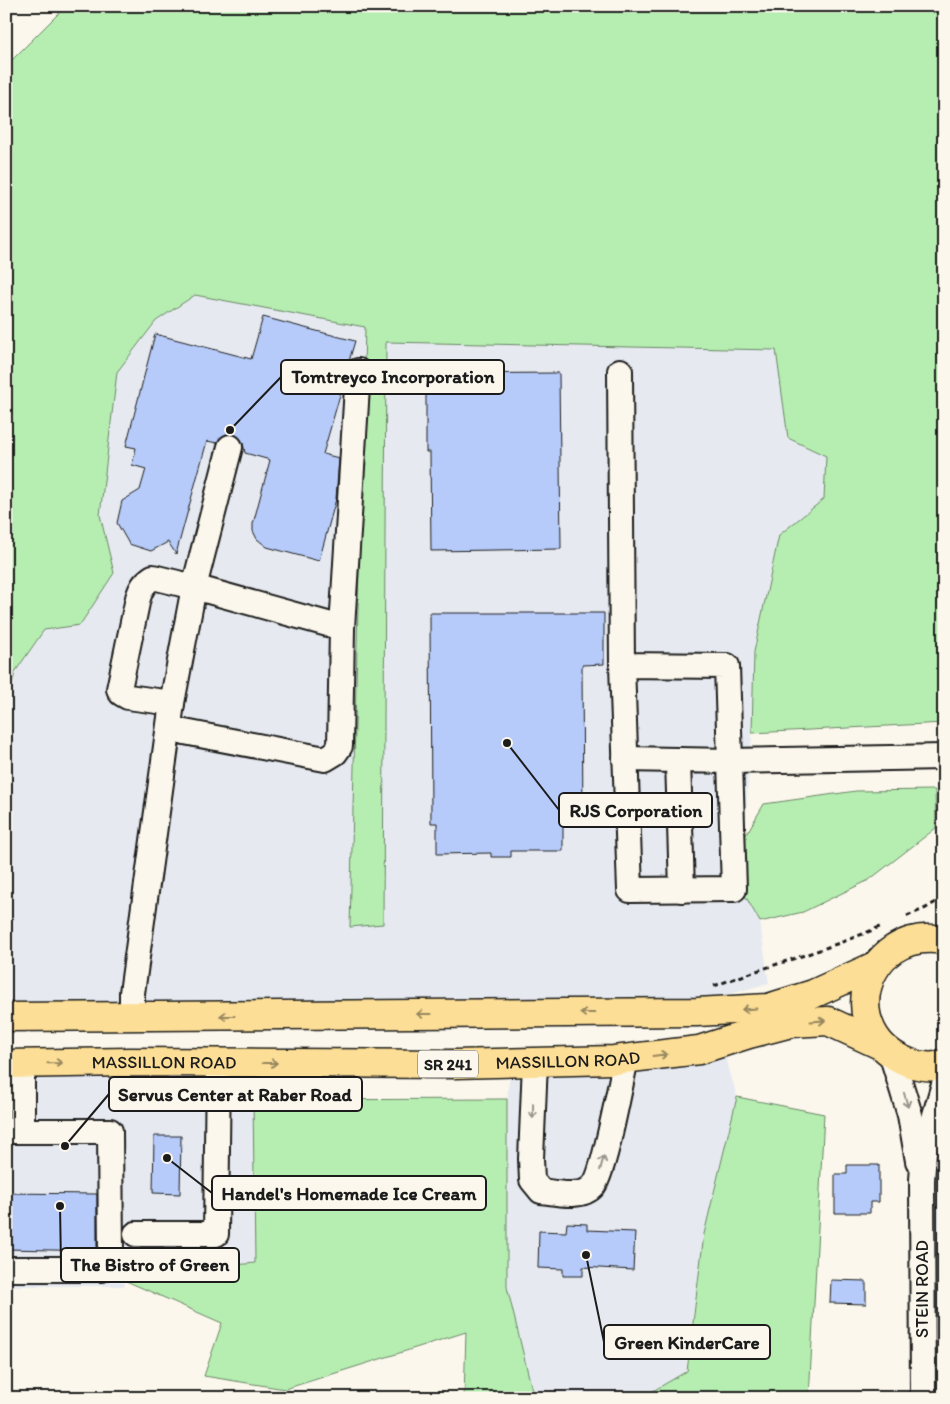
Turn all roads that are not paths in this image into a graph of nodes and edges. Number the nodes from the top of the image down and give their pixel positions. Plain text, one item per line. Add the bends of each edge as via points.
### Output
1 (358, 371) dead end
2 (620, 371) dead end
3 (230, 446) dead end
4 (194, 587) junction
5 (342, 628) junction
6 (622, 665) junction
7 (172, 703) junction
8 (169, 729) junction
9 (944, 757) edge
10 (625, 759) junction
11 (678, 760) junction
12 (730, 761) junction
13 (682, 890) junction
14 (939, 934) edge
15 (876, 964) junction
16 (132, 1016) junction
17 (6, 1017) edge
18 (886, 1049) junction
19 (626, 1059) junction
20 (218, 1062) junction
21 (534, 1062) junction
22 (14, 1064) edge
23 (944, 1064) edge
24 (944, 1084) edge
25 (14, 1131) edge
26 (922, 1180) junction
27 (136, 1234) dead end
28 (6, 1269) edge
29 (933, 1281) edge
30 (923, 1398) edge

1 - 5 street
2 - 6 street
3 - 4 street
4 - 5 street
4 - 7 street
4 - 7 street via 153,577 141,587 119,684 124,696
5 - 8 street via 340,746 336,754 326,759
6 - 10 street
6 - 12 street via 727,666
7 - 8 street
8 - 16 street via 132,993
9 - 12 street
10 - 11 street
10 - 13 street via 630,890
11 - 12 street
11 - 13 street
12 - 13 street via 734,889
14 - 15 main road via 909,940
15 -> 16 main road via 814,994 768,1008 697,1012
15 - 18 main road via 867,983 865,1004 869,1026
16 - 17 main road
19 -> 18 main road, MASSILLON ROAD / SR 241 via 699,1050 791,1023 819,1021 828,1021
18 - 23 main road, SR 241 via 918,1066
18 -> 26 street, STEIN ROAD via 910,1115
19 - 21 main road, MASSILLON ROAD / SR 241
21 -> 19 street via 532,1180 541,1191 583,1193 594,1186 602,1167
20 -> 21 main road, MASSILLON ROAD / SR 241
22 -> 20 main road, MASSILLON ROAD / SR 241
20 - 27 street via 216,1234
22 - 25 street
24 - 26 street, STEIN ROAD via 926,1145
25 - 28 street via 110,1131 111,1253 102,1269
26 - 29 street, STEIN ROAD
29 - 30 street, STEIN ROAD

